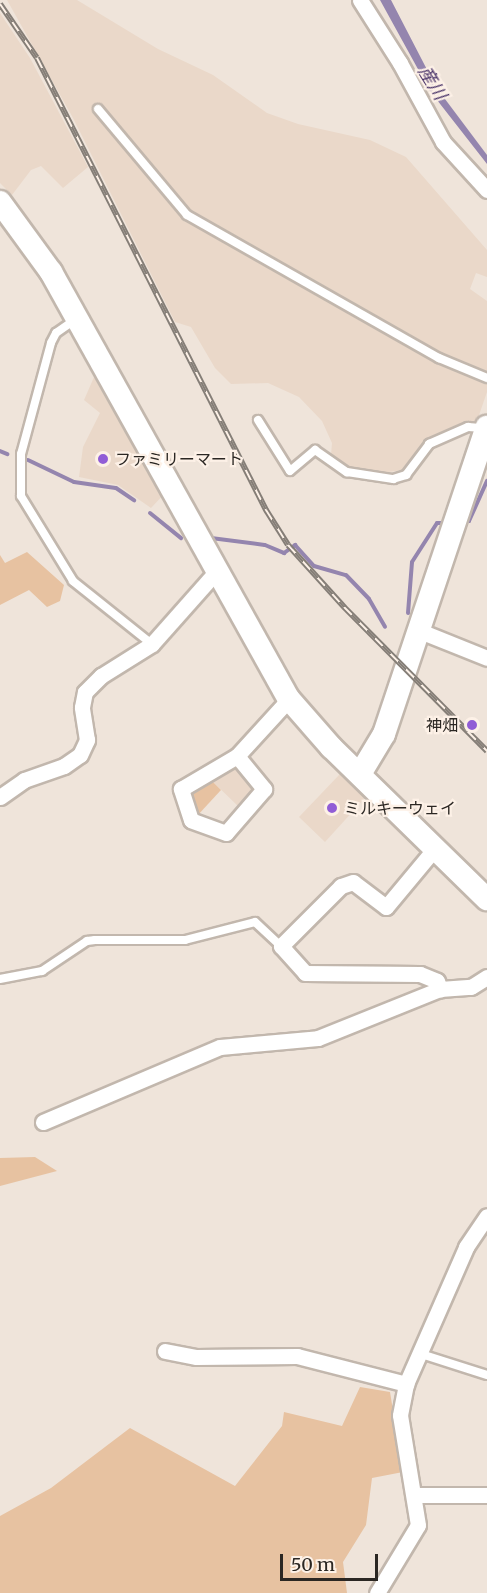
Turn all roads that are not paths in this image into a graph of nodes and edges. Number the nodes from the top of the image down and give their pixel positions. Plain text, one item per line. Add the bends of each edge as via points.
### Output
1 (360, 0) edge
2 (98, 109) dead end
3 (487, 190) edge
4 (2, 207) edge
5 (78, 318) junction
6 (487, 378) edge
7 (258, 420) dead end
8 (487, 428) edge
9 (216, 572) junction
10 (420, 632) junction
11 (152, 644) junction
12 (487, 658) edge
13 (289, 699) junction
14 (237, 756) junction
15 (360, 774) junction
16 (0, 797) edge
17 (436, 847) junction
18 (487, 899) edge
19 (281, 946) junction
20 (487, 976) edge
21 (0, 979) edge
22 (440, 988) junction
23 (43, 1122) dead end
24 (487, 1216) edge
25 (165, 1351) dead end
26 (418, 1353) junction
27 (487, 1375) edge
28 (405, 1384) junction
29 (415, 1495) junction
30 (487, 1495) edge
31 (377, 1593) edge

1 - 3 street via 443,142
2 - 6 lane via 187,215 440,358
4 - 5 street via 27,235
5 - 9 street
5 - 11 lane via 56,333 51,343 21,454 21,496 73,581
7 - 8 lane via 290,471 315,450 347,472 393,479 406,475 429,444 448,433 468,427
8 - 10 street
9 - 11 street
9 - 13 street
10 - 12 street
10 - 15 street via 384,734
11 - 16 street via 101,676 85,692 82,707 87,740 80,755 64,766 24,780
13 - 14 street
13 - 15 street
14 - 14 street via 181,789 191,820 226,832 264,789
15 - 17 street
17 - 18 street
17 - 19 street via 386,907 353,882 341,886
19 - 21 lane via 255,922 185,940 95,940 87,941 42,971
19 - 22 street via 305,973 420,974 437,981
20 - 22 street via 463,990
22 - 23 street via 318,1038 220,1047
24 - 26 street via 466,1247
25 - 28 street via 196,1357 297,1356
26 - 27 lane
26 - 28 street
28 - 29 street via 400,1415
29 - 30 street
29 - 31 street via 415,1534

